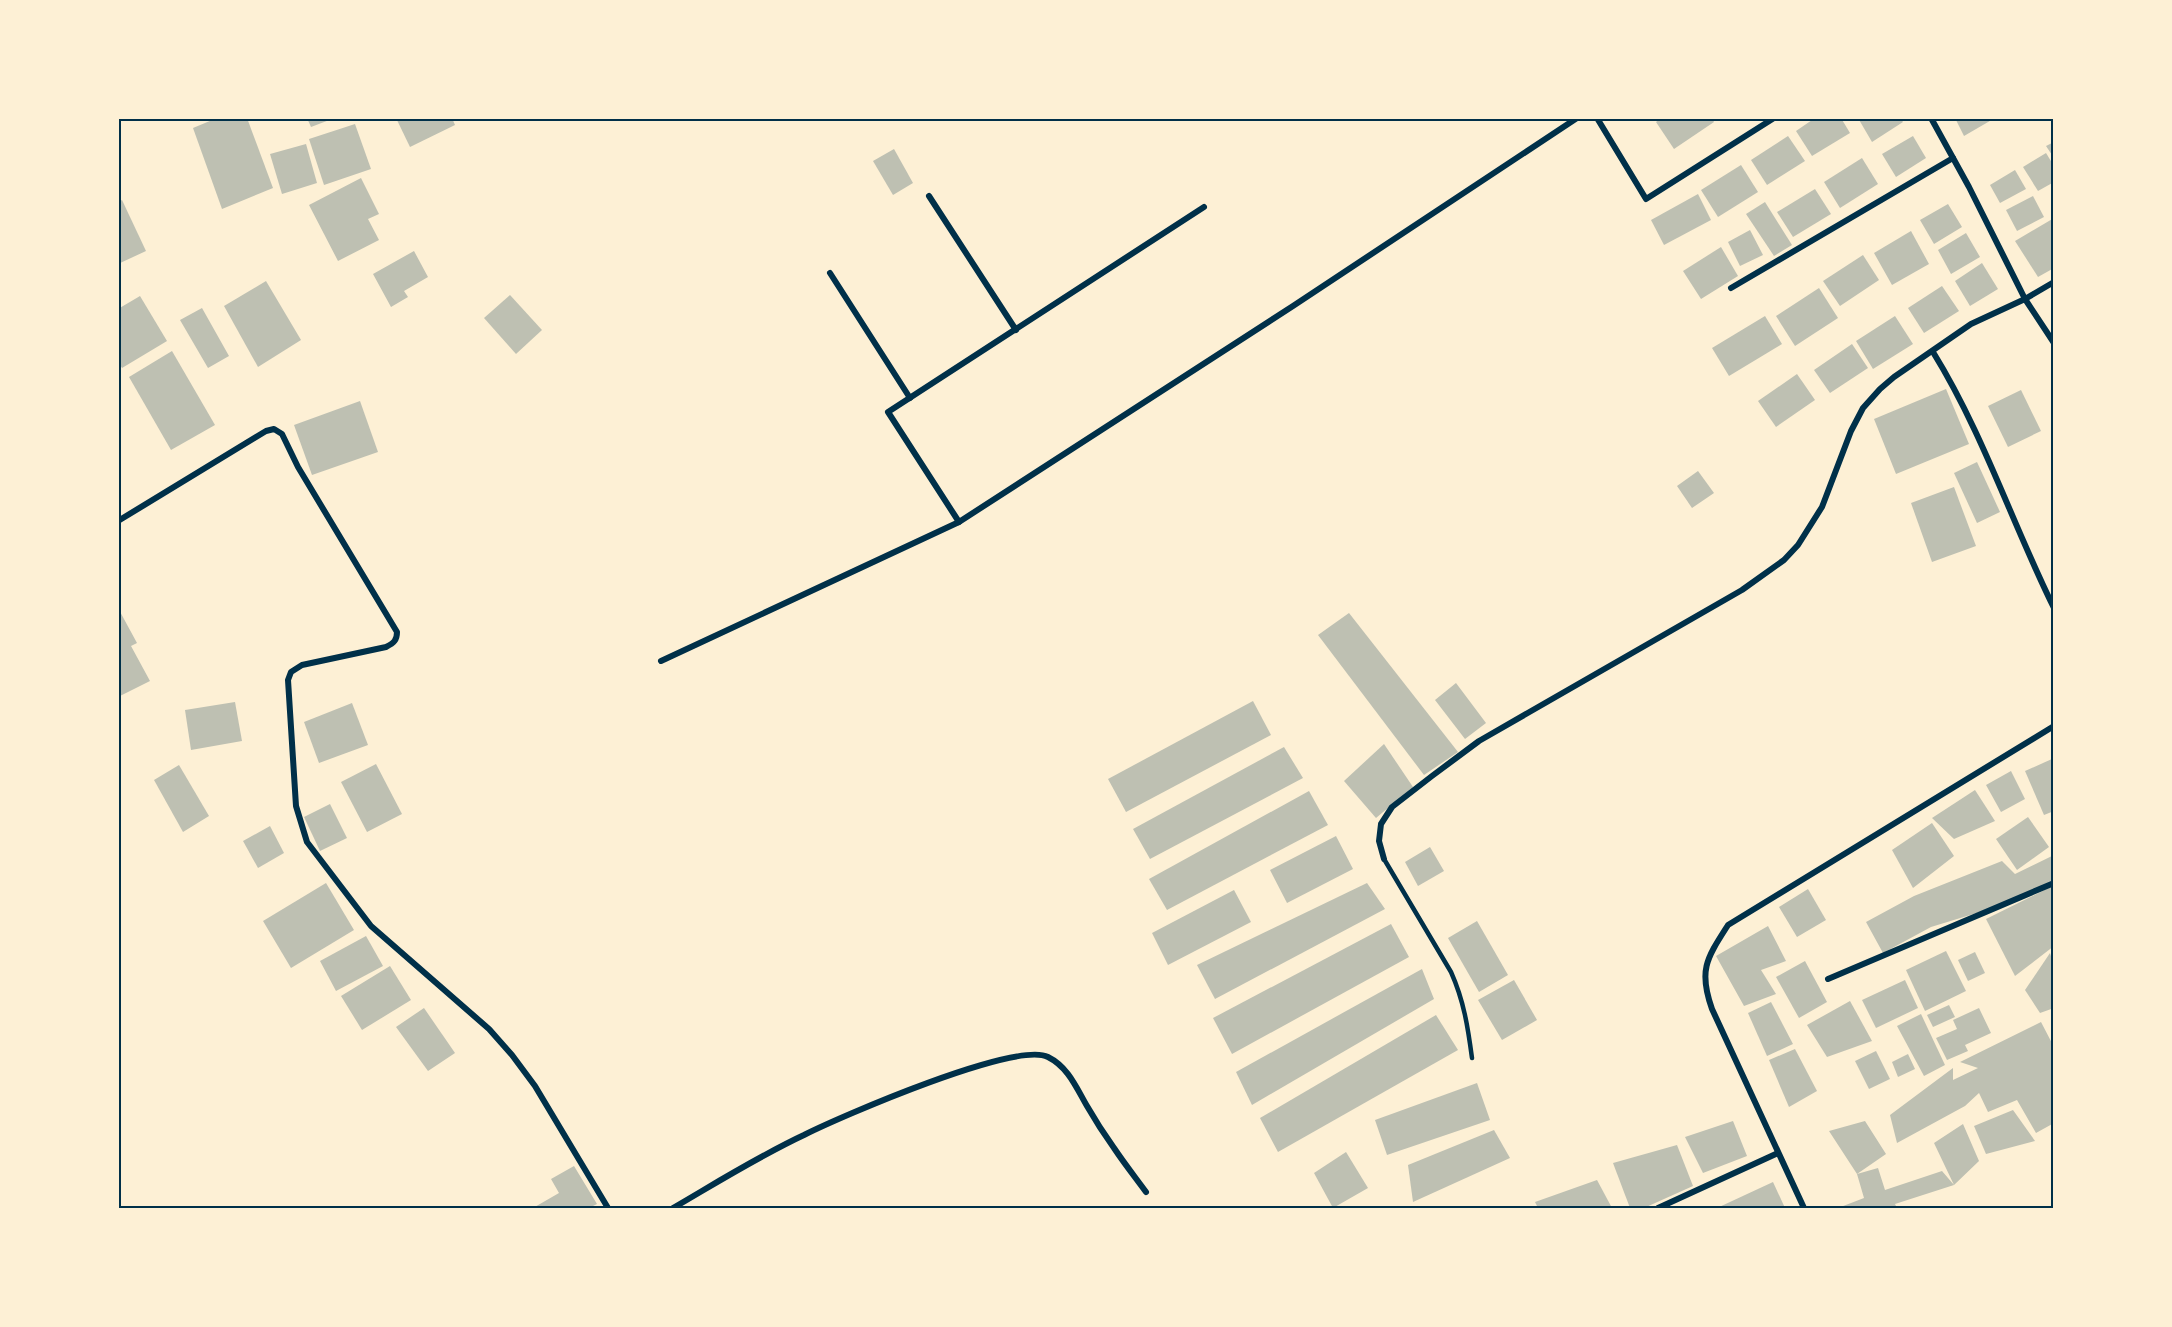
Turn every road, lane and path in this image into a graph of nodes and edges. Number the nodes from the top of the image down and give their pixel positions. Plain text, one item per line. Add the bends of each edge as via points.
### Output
1 (1577, 118) edge
2 (1596, 118) edge
3 (1774, 118) edge
4 (1930, 118) edge
5 (1953, 158) junction
6 (928, 196) dead end
7 (1204, 207) dead end
8 (830, 273) dead end
9 (2054, 282) edge
10 (1731, 288) dead end
11 (2025, 299) junction
12 (1016, 330) junction
13 (2050, 333) edge
14 (2054, 343) edge
15 (1933, 352) junction
16 (910, 398) junction
17 (118, 521) edge
18 (959, 522) junction
19 (2054, 608) edge
20 (661, 661) dead end
21 (2054, 726) edge
22 (1384, 859) joint
23 (2054, 883) edge
24 (1828, 979) dead end
25 (1472, 1058) dead end
26 (1778, 1153) junction
27 (1146, 1192) dead end
28 (608, 1209) edge
29 (673, 1209) edge
30 (1658, 1209) edge
31 (1804, 1209) edge

1 - 18 street
2 - 3 street via 1646,199
4 - 5 street
5 - 10 street
5 - 11 street
6 - 12 street
7 - 12 street
8 - 16 street
9 - 11 street
11 - 13 street
11 - 15 street via 1971,324
12 - 16 street
13 - 14 street
15 - 19 street via 1981,440
15 - 22 street via 1894,377 1863,408 1822,507 1784,560 1742,590 1479,741 1432,776 1392,807 1381,824 1379,841
16 - 18 street via 888,412
17 - 28 street via 266,431 274,429 282,434 397,632 393,644 386,647 302,665 291,672 288,680 296,806 307,842 371,926 489,1029 513,1055
18 - 20 street
21 - 26 street via 1728,925 1711,953 1705,973 1706,992
22 - 25 lane via 1460,992
23 - 24 street
26 - 30 street
26 - 31 street
27 - 29 street via 1068,1074 1055,1061 1032,1053 936,1079 803,1135

